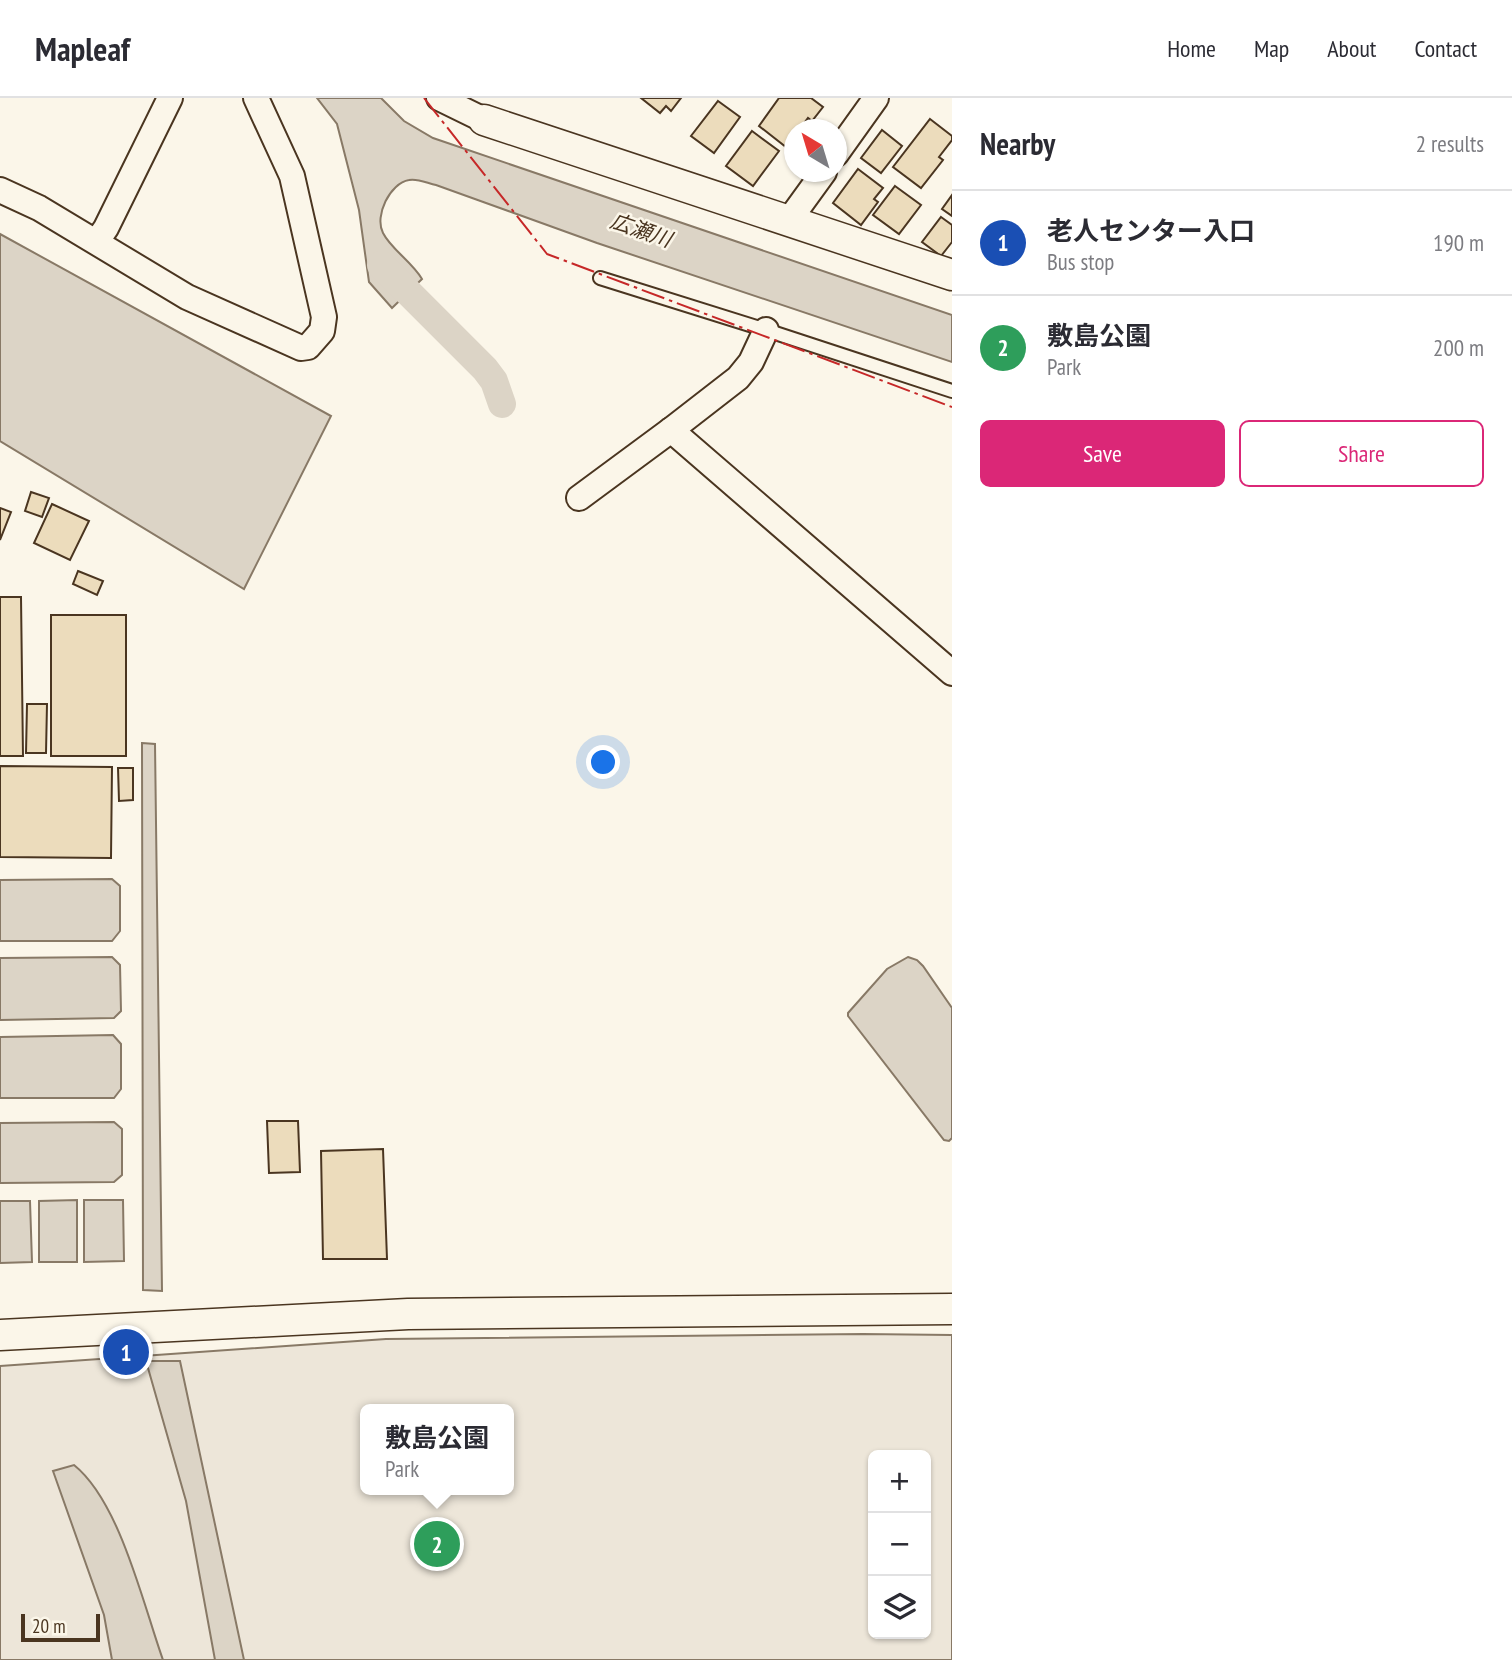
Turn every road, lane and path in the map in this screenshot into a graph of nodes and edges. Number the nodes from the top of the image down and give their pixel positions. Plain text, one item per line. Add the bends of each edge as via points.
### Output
1 (170, 98) edge
2 (256, 98) edge
3 (876, 98) edge
4 (444, 99) edge
5 (484, 121) joint
6 (847, 139) edge
7 (817, 182) edge
8 (0, 190) edge
9 (792, 223) junction
10 (97, 241) junction
11 (952, 275) edge
12 (600, 278) dead end
13 (766, 330) junction
14 (952, 391) edge
15 (671, 430) junction
16 (579, 498) dead end
17 (949, 665) edge
18 (952, 1309) edge
19 (0, 1335) edge

1 - 10 street
2 - 10 street via 292,176 324,317 322,331 309,346 301,348 187,297
3 - 6 street
4 - 5 street
5 - 9 street
7 - 9 street
8 - 10 street
9 - 11 street
12 - 13 lane
13 - 14 lane
13 - 15 street via 738,378
15 - 16 street
15 - 17 street
18 - 19 street via 408,1314

